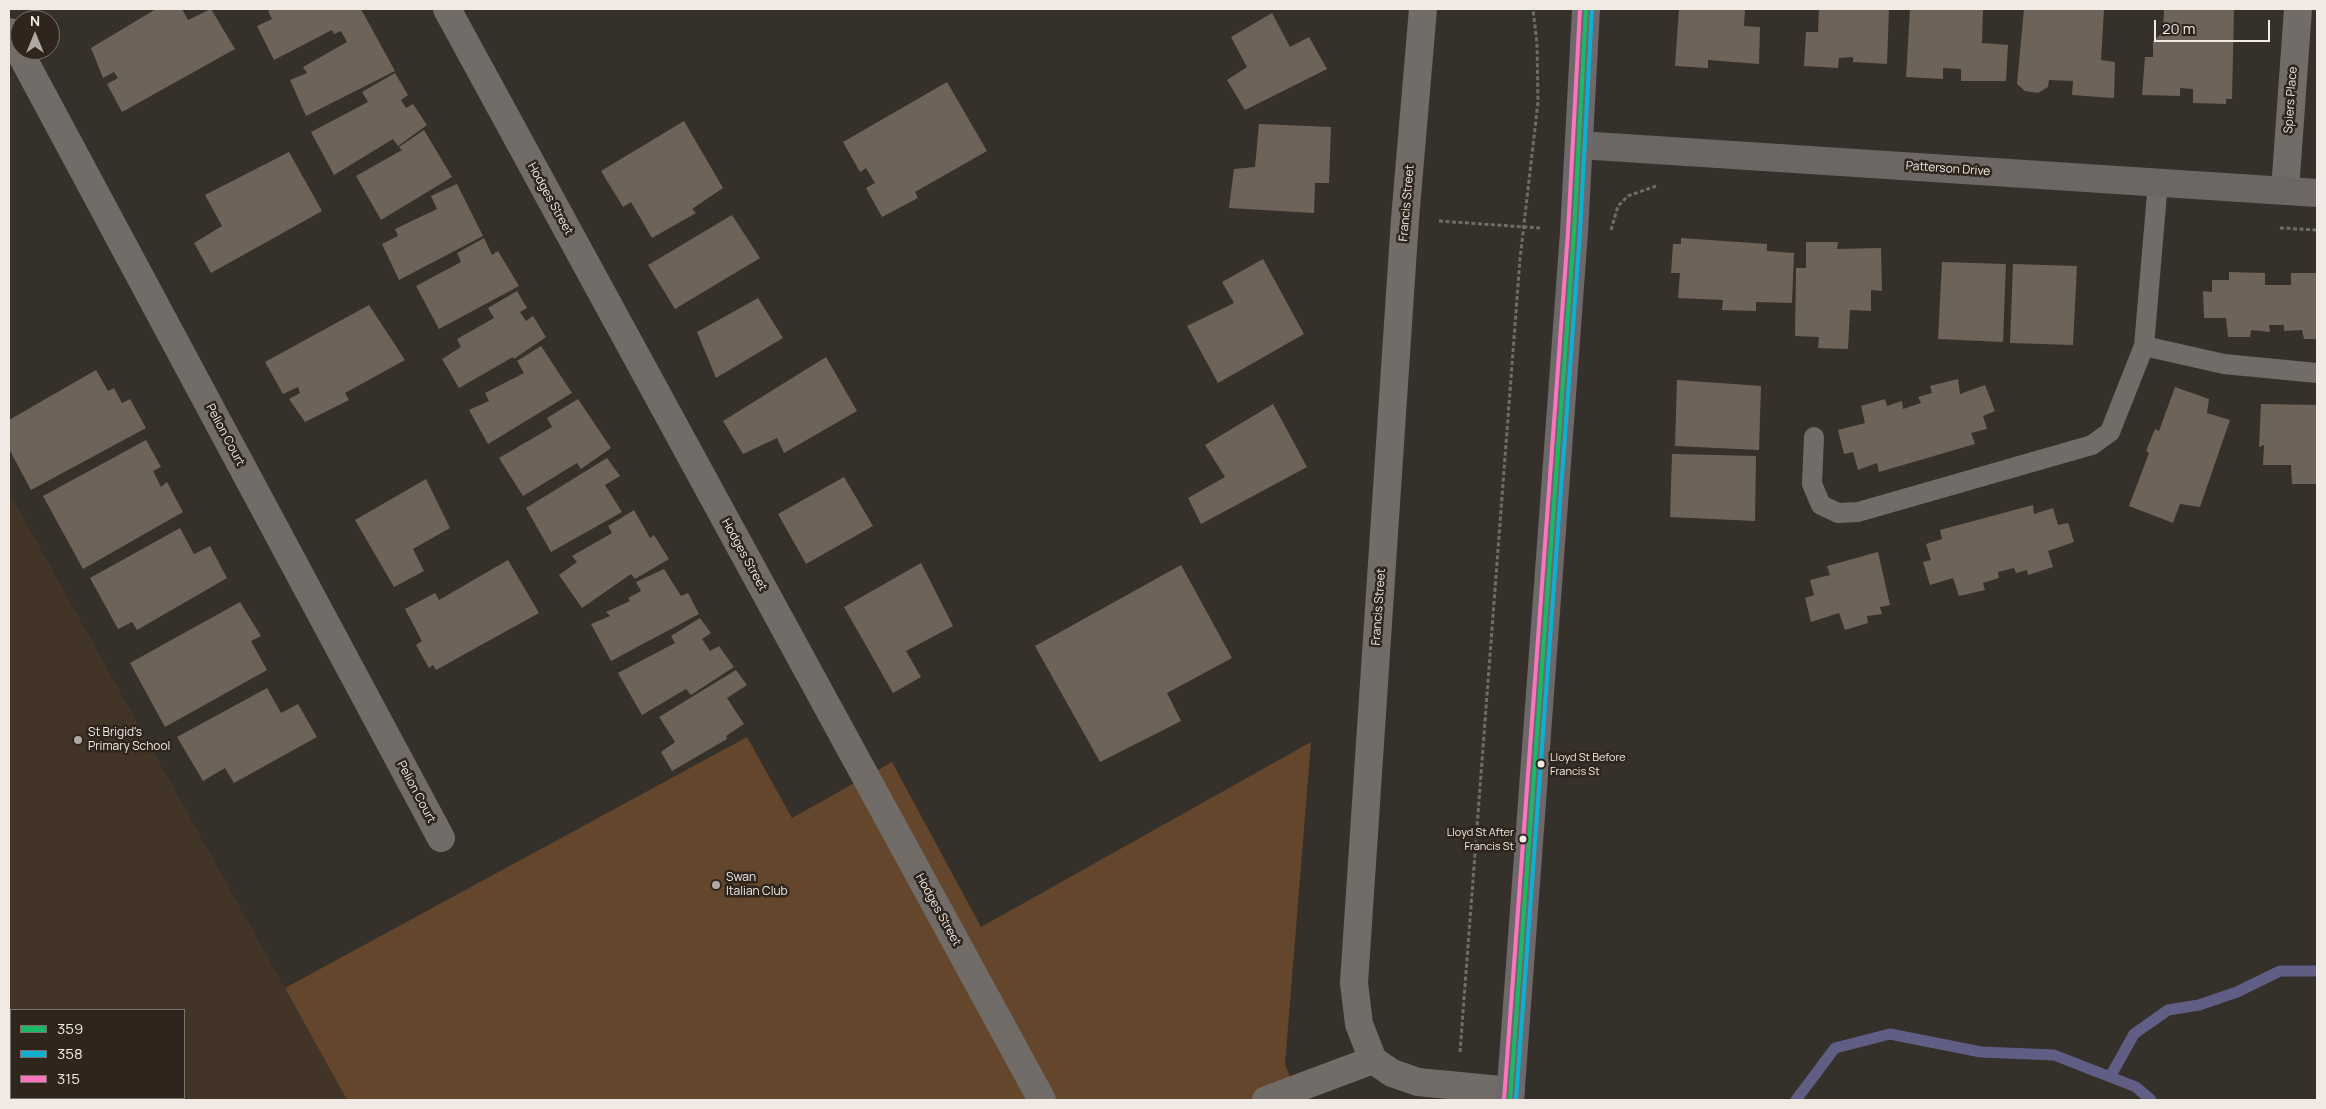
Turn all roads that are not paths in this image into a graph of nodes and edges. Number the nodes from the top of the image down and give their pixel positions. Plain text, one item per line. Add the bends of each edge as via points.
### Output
1 (447, 9) edge
2 (1423, 9) edge
3 (1586, 9) edge
4 (2298, 9) edge
5 (9, 32) edge
6 (1579, 145) junction
7 (2158, 182) junction
8 (2284, 190) junction
9 (2317, 193) edge
10 (2144, 346) junction
11 (2317, 373) edge
12 (1814, 437) dead end
13 (441, 838) dead end
14 (1373, 1060) junction
15 (1510, 1096) edge
16 (1042, 1100) edge
17 (1266, 1100) edge

1 - 16 street, Hodges Street
2 - 14 street, Francis Street via 1405,218 1354,983 1359,1024
3 - 6 main road
4 - 8 street, Spiers Place
5 - 13 street, Pelion Court
6 - 7 street, Patterson Drive
6 - 15 main road
7 - 8 street, Patterson Drive
7 - 10 lane
8 - 9 street, Patterson Drive
10 - 11 lane via 2224,364
10 - 12 lane via 2110,432 2092,445 1858,512 1838,513 1821,505 1812,484
14 - 15 street via 1392,1073 1418,1082
14 - 17 street

